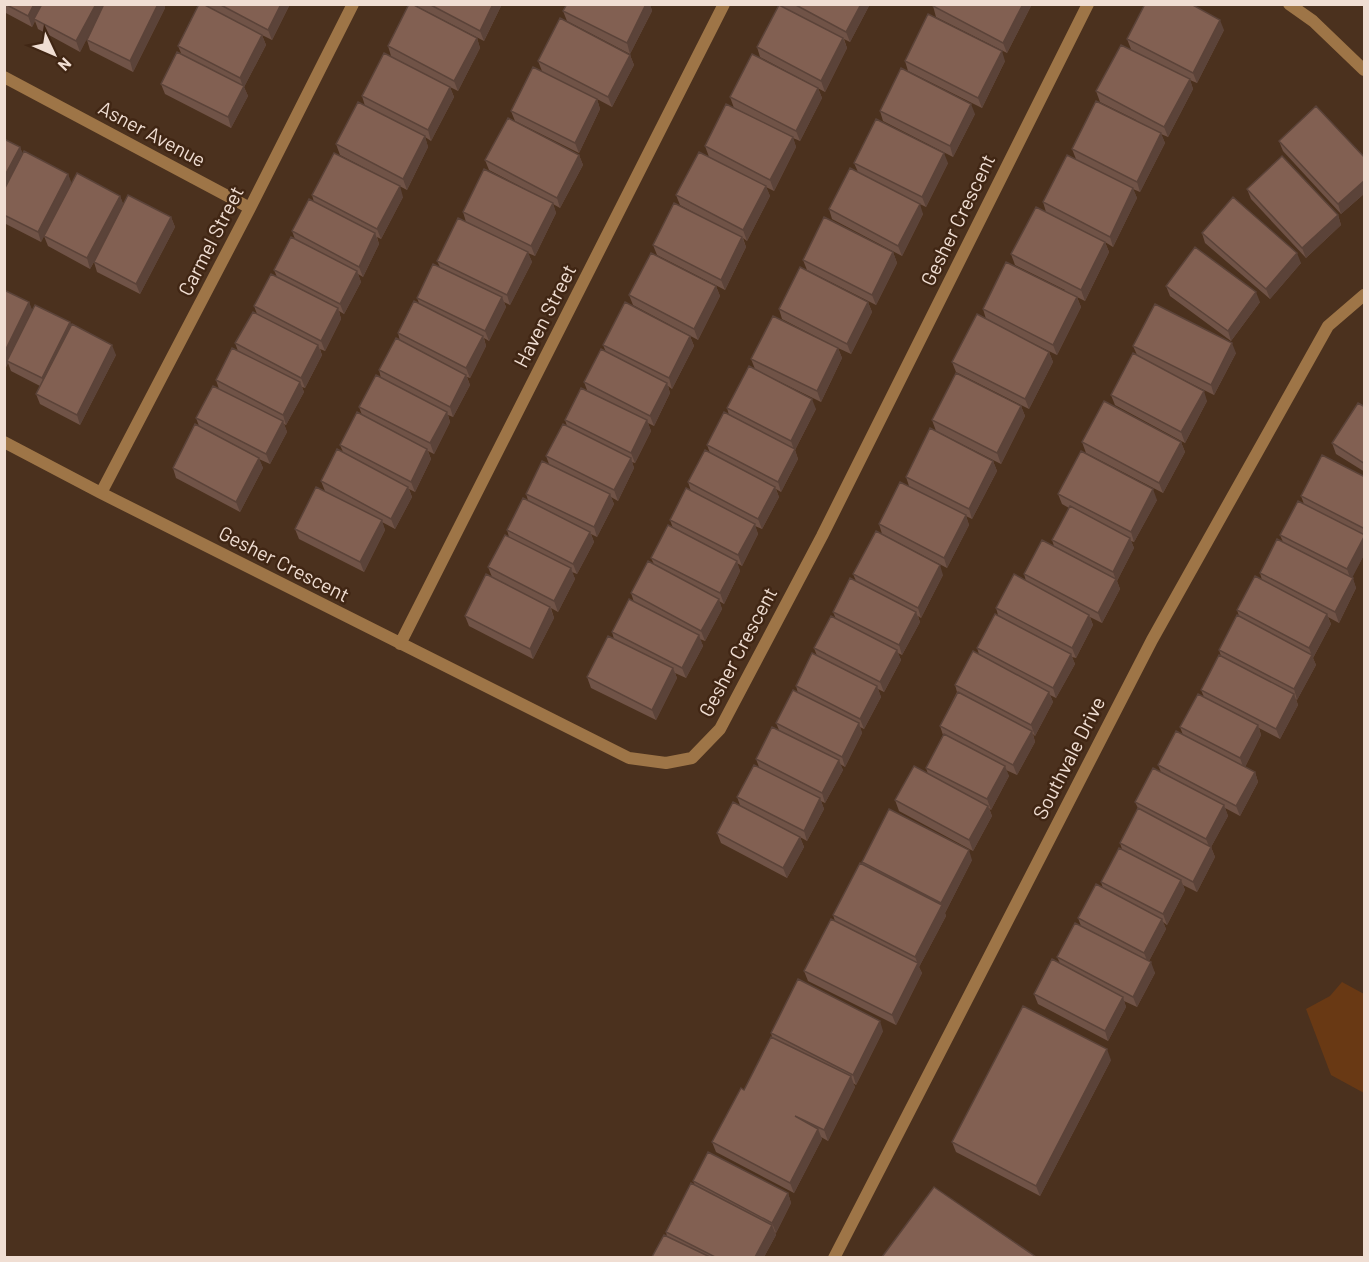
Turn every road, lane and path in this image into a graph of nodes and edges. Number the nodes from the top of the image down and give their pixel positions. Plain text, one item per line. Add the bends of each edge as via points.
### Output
1 (353, 4) edge
2 (724, 4) edge
3 (1088, 4) edge
4 (1290, 4) edge
5 (1365, 70) edge
6 (4, 77) edge
7 (250, 208) junction
8 (1365, 295) edge
9 (4, 442) edge
10 (101, 494) junction
11 (400, 644) junction
12 (834, 1257) edge

1 - 7 street, Carmel Street
2 - 11 street, Haven Street
3 - 11 street, Gesher Crescent via 822,536 720,729 692,758 666,763 629,758
4 - 5 street
6 - 7 street, Asner Avenue
7 - 10 street, Carmel Street
8 - 12 street, Southvale Drive via 1328,326 1152,640
9 - 10 street, Gesher Crescent
10 - 11 street, Gesher Crescent

